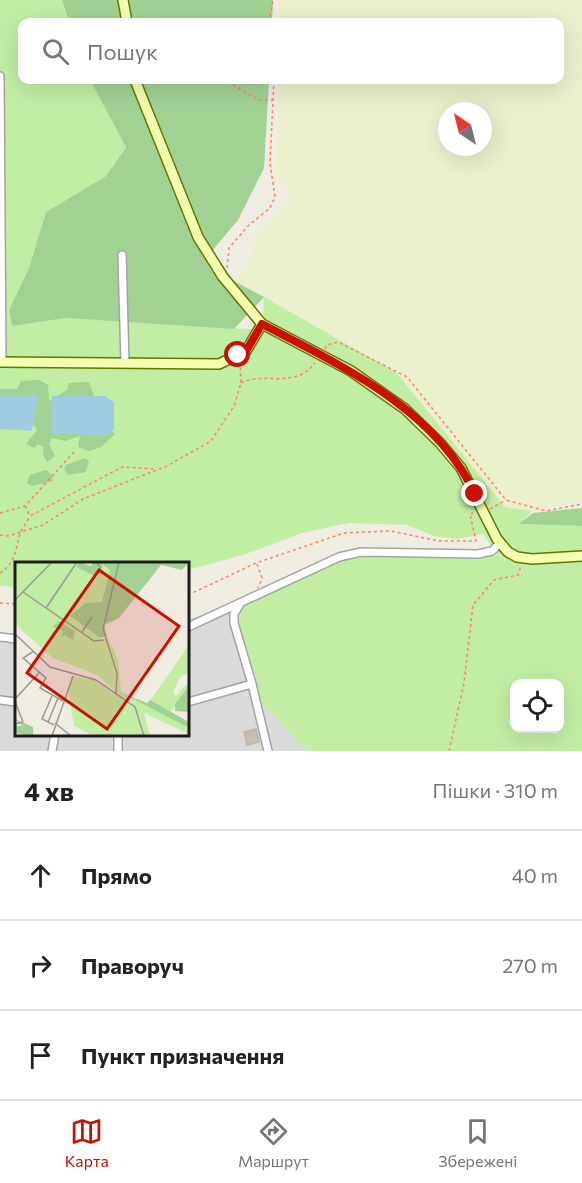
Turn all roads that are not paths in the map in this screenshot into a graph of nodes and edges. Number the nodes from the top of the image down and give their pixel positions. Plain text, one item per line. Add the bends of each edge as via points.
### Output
1 (123, 0) edge
2 (126, 18) edge
3 (0, 76) edge
4 (137, 84) edge
5 (122, 255) dead end
6 (262, 324) junction
7 (1, 362) edge
8 (125, 363) junction
9 (500, 543) junction
10 (582, 556) edge
11 (240, 604) junction
12 (189, 627) edge
13 (0, 637) edge
14 (15, 639) edge
15 (252, 684) junction
16 (0, 700) edge
17 (15, 702) edge
18 (189, 702) edge
19 (55, 736) edge
20 (52, 751) edge
21 (268, 751) edge

1 - 2 street
3 - 7 street
4 - 6 street via 194,228 223,277
5 - 8 street
6 - 8 street via 246,351 219,364
6 - 9 street via 351,371 405,409 461,468
7 - 8 street
9 - 10 street via 517,557
9 - 11 street via 478,554 361,552 339,557
11 - 12 street
11 - 15 street via 234,623
13 - 14 street
15 - 18 street
15 - 21 street
16 - 17 street
19 - 20 street

